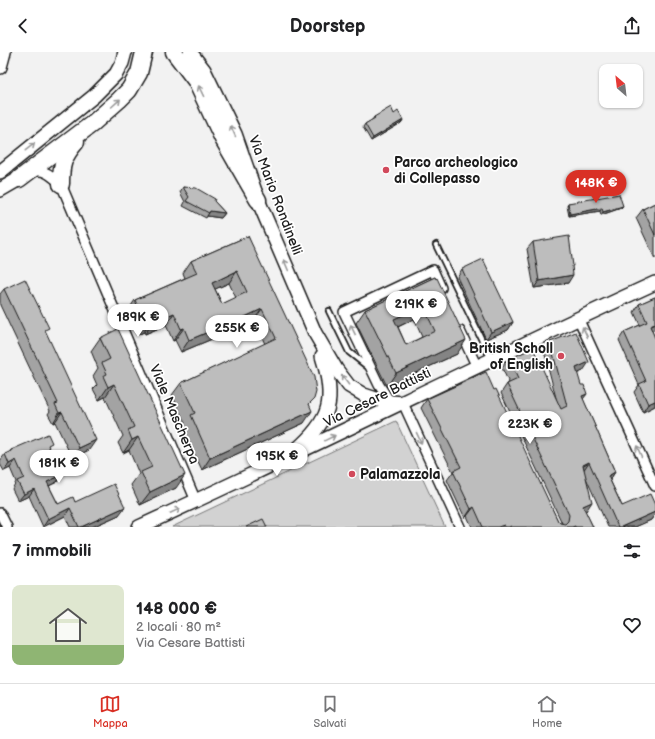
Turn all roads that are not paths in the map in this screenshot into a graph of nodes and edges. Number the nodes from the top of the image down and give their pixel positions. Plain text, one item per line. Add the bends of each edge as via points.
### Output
1 (4, 52) edge
2 (124, 52) edge
3 (144, 52) edge
4 (174, 52) edge
5 (190, 52) edge
6 (196, 52) edge
7 (0, 67) edge
8 (204, 70) junction
9 (92, 124) junction
10 (0, 172) edge
11 (19, 179) junction
12 (61, 184) junction
13 (0, 190) edge
14 (258, 200) junction
15 (436, 246) dead end
16 (655, 283) edge
17 (445, 298) edge
18 (329, 311) dead end
19 (578, 318) junction
20 (458, 326) edge
21 (315, 333) junction
22 (483, 366) junction
23 (372, 371) junction
24 (397, 402) junction
25 (284, 460) junction
26 (655, 486) edge
27 (196, 501) junction
28 (0, 513) edge
29 (7, 527) edge
30 (139, 527) edge
31 (460, 527) edge

1 - 7 main road
10 -> 2 main road via 94,96 116,74
9 -> 3 highway via 129,90 139,72
14 -> 4 highway via 196,81
5 - 8 main road, Via Mario Rondinelli
6 - 8 street, Via Mario Rondinelli
14 -> 8 main road, Via Mario Rondinelli via 235,134
9 - 11 highway
9 - 12 highway via 66,155 61,166
11 - 12 street via 36,170 51,175
11 - 13 main road
12 - 27 street, Viale Mascherpa
21 -> 14 main road, Via Mario Rondinelli
15 - 22 lane
16 - 19 main road, Via Cesare Battisti
23 -> 17 street, Via Cesare Battisti via 344,312 433,270
18 - 23 lane via 350,352
19 - 22 main road, Via Cesare Battisti
26 -> 19 street
20 - 22 street
24 -> 21 main road, Via Mario Rondinelli via 382,401 349,386
21 - 25 main road, Via Mario Rondinelli via 327,372 330,393 328,409 320,425 308,439
22 - 24 main road, Via Cesare Battisti
23 - 24 street, Via Cesare Battisti via 379,385
25 -> 24 main road, Via Cesare Battisti
24 -> 31 street
25 - 27 main road, Via Cesare Battisti
30 -> 27 main road, Via Cesare Battisti
28 - 29 street

